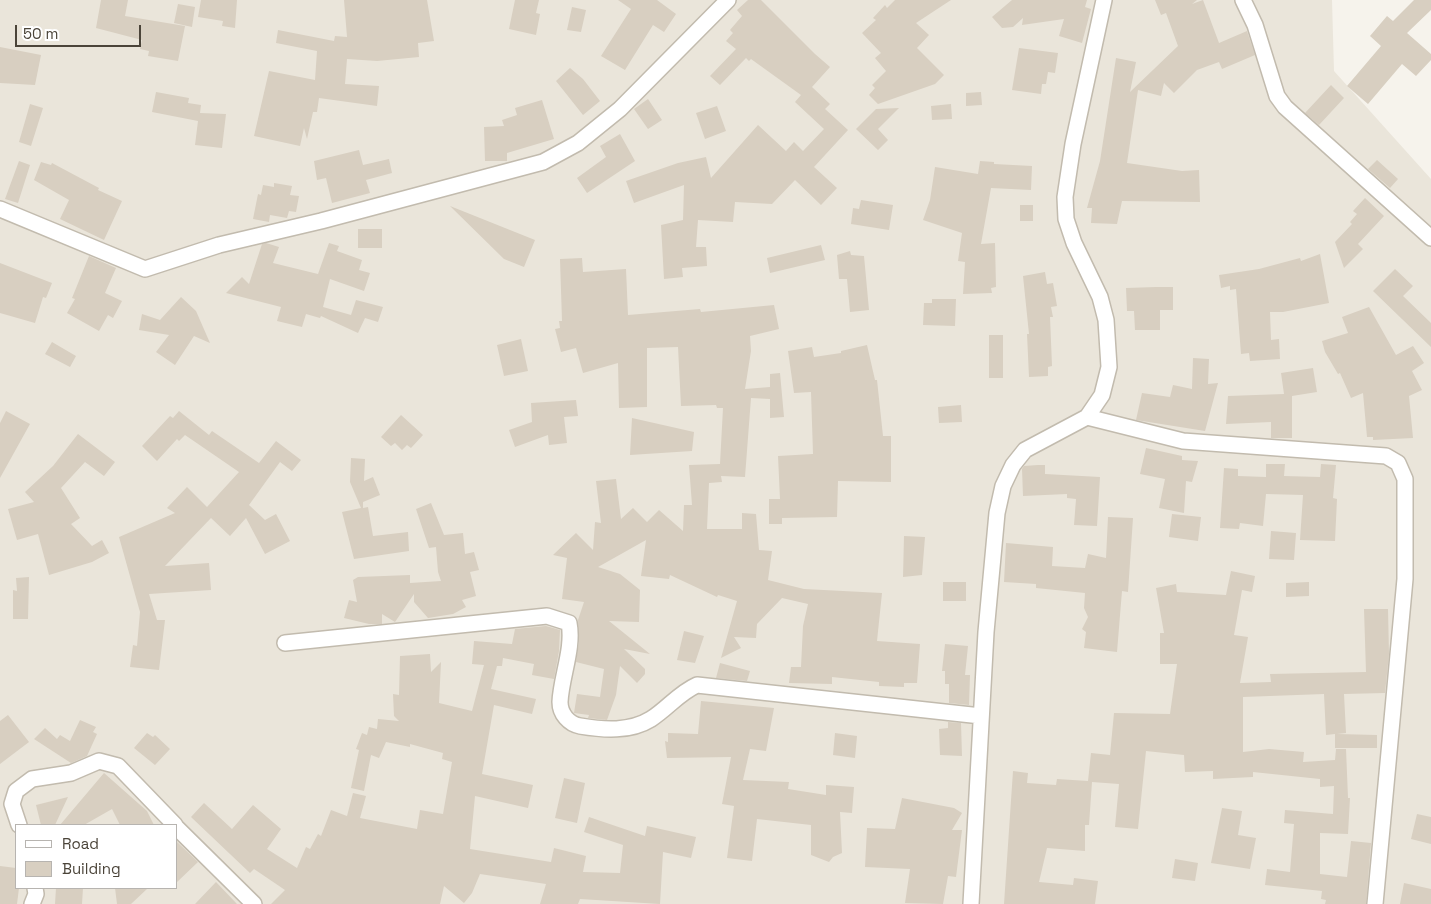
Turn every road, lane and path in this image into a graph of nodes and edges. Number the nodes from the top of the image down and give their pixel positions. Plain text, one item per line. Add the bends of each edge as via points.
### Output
1 (728, 0) edge
2 (1104, 0) edge
3 (1243, 0) edge
4 (0, 209) edge
5 (1431, 238) edge
6 (1087, 417) junction
7 (285, 643) dead end
8 (981, 716) junction
9 (6, 805) edge
10 (18, 824) edge
11 (174, 824) edge
12 (178, 828) edge
13 (35, 889) edge
14 (32, 904) edge
15 (254, 904) edge
16 (971, 904) edge
17 (1375, 904) edge

1 - 4 street via 620,109 578,143 543,162 219,245 145,269
2 - 6 street via 1072,144 1065,197 1066,219 1100,298 1109,343 1109,367 1102,395
3 - 5 street via 1255,24 1277,96 1285,108
6 - 8 street via 1025,450 1003,486 997,512
6 - 17 street via 1183,441 1386,456 1398,463 1405,479 1406,579
7 - 8 street via 547,616 569,623 571,632 560,705 565,718 575,725 605,730 635,726 652,718 697,685
8 - 16 street
9 - 10 street
9 - 11 street via 16,791 32,779 71,773 99,761 118,766
12 - 15 street
13 - 14 street

